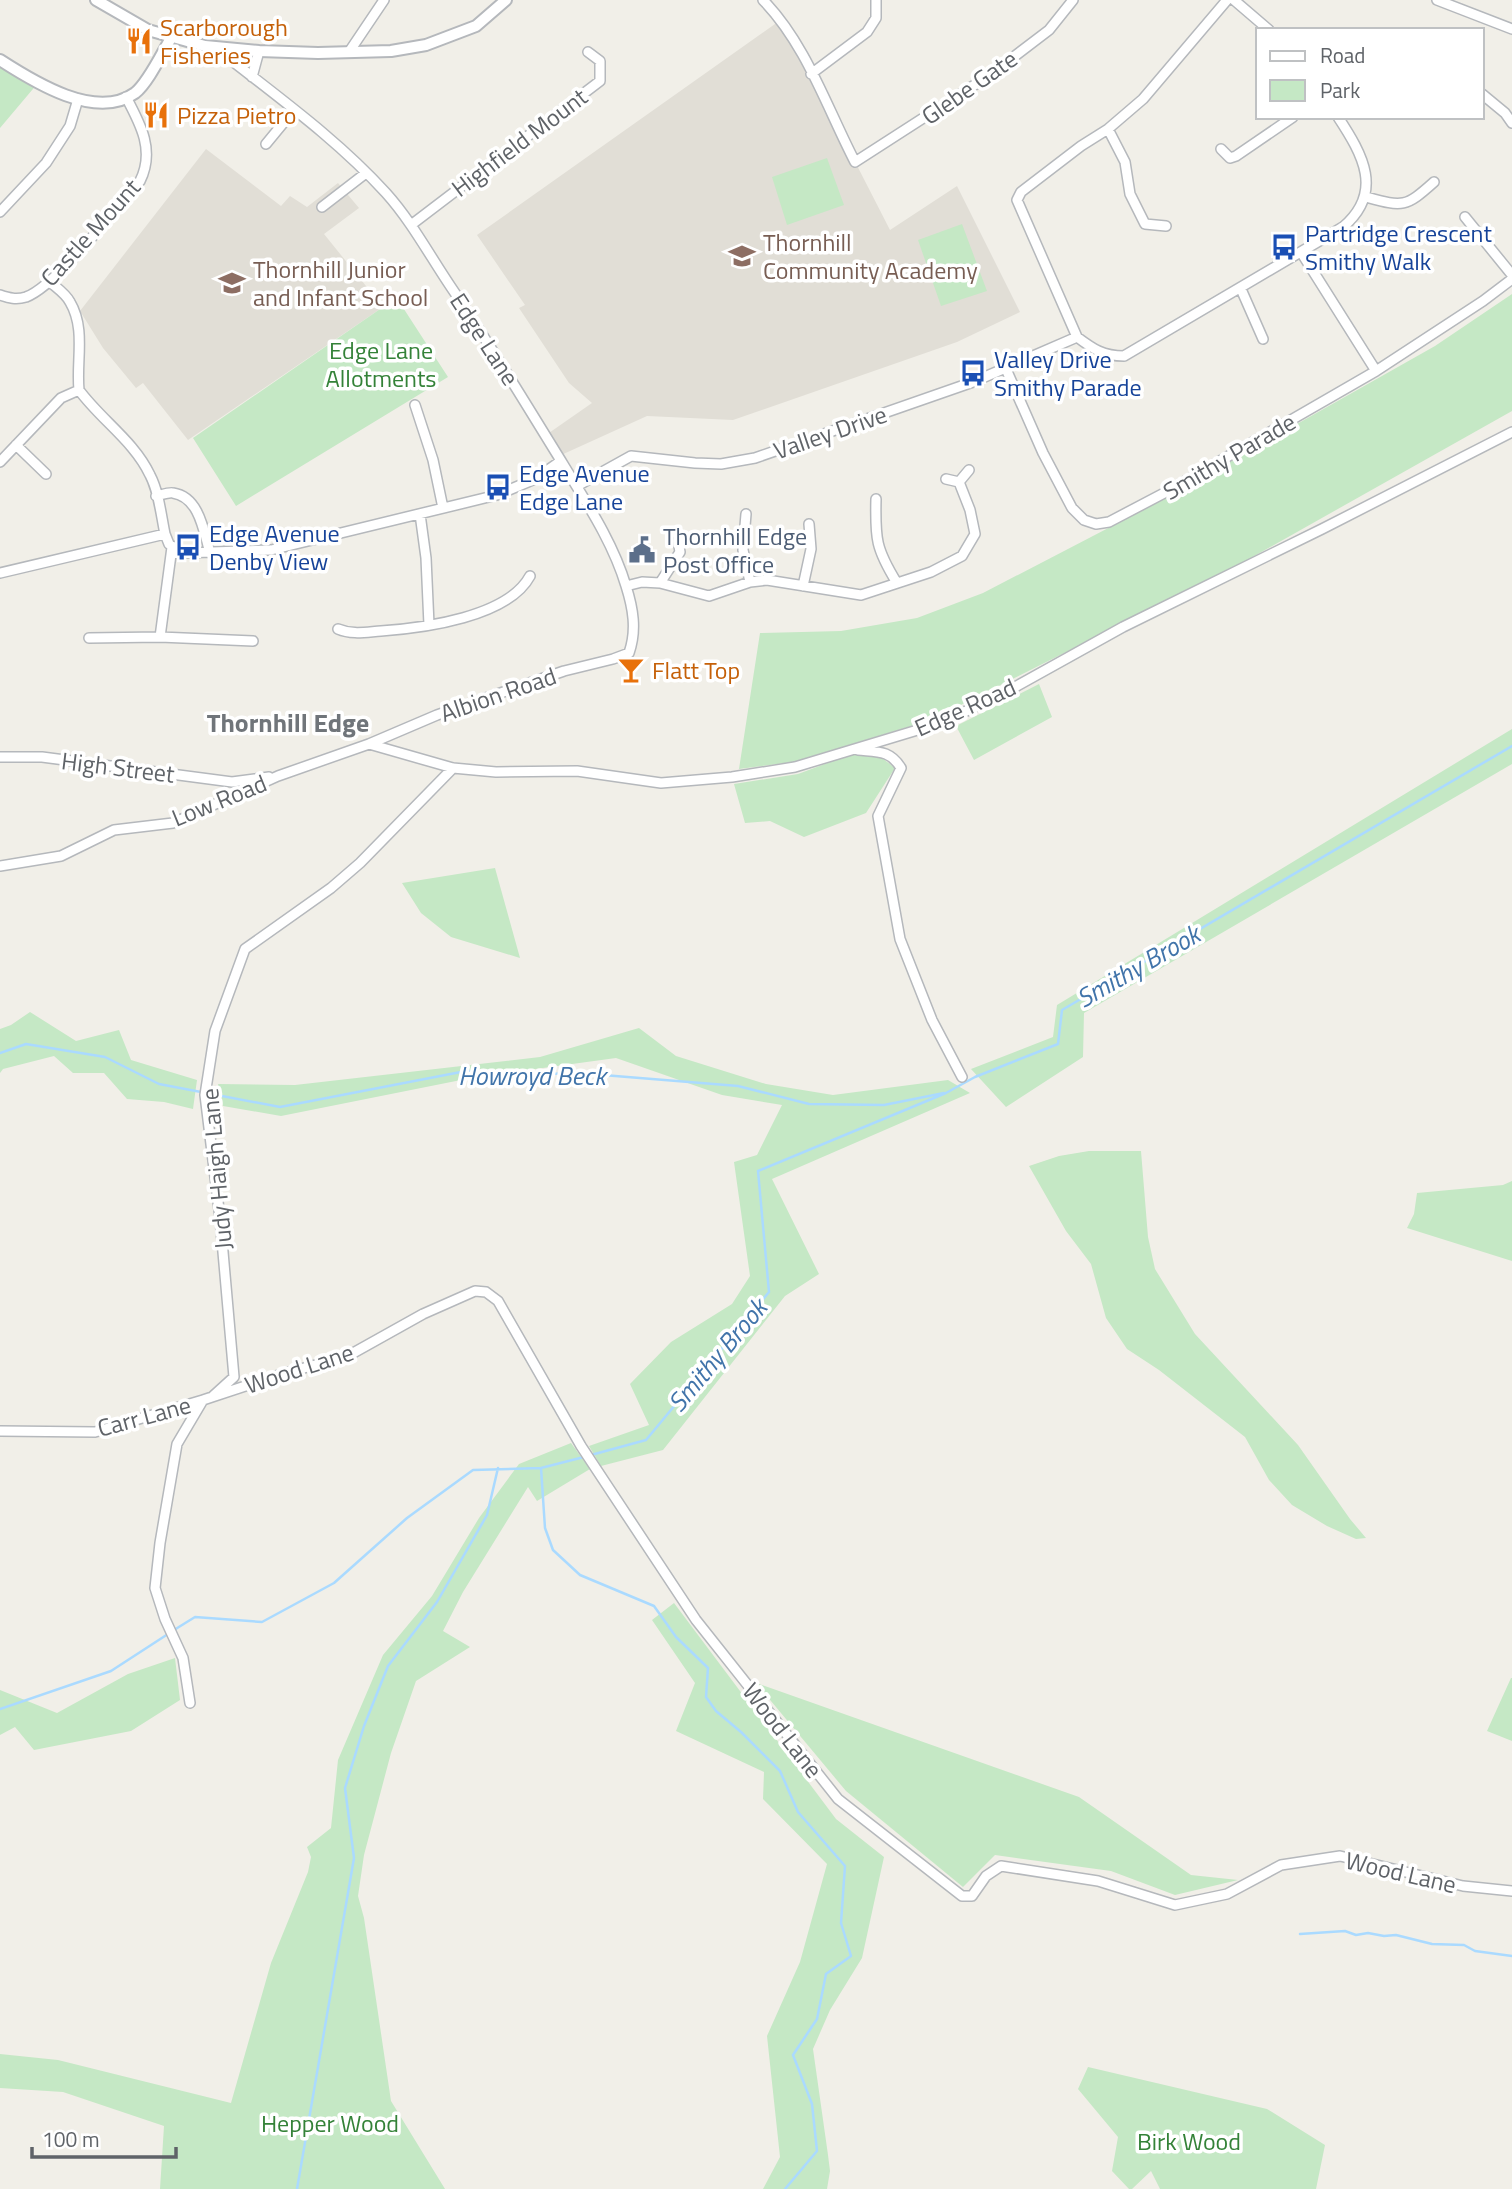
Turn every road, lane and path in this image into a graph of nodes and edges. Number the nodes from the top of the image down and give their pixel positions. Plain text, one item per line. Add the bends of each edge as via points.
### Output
1 (96, 0) edge
2 (384, 0) edge
3 (506, 0) edge
4 (763, 0) edge
5 (876, 0) edge
6 (1073, 0) edge
7 (1227, 0) edge
8 (1234, 0) edge
9 (1437, 0) edge
10 (1267, 28) edge
11 (1512, 29) edge
12 (171, 38) junction
13 (217, 49) junction
14 (260, 51) junction
15 (349, 52) junction
16 (588, 52) dead end
17 (0, 60) edge
18 (811, 74) junction
19 (252, 77) junction
20 (1484, 95) edge
21 (126, 97) junction
22 (78, 99) junction
23 (294, 110) junction
24 (1290, 119) edge
25 (1343, 119) edge
26 (1512, 123) edge
27 (1108, 129) junction
28 (267, 144) dead end
29 (1222, 149) dead end
30 (366, 173) junction
31 (1434, 181) dead end
32 (1366, 197) junction
33 (323, 207) dead end
34 (0, 212) edge
35 (1465, 216) dead end
36 (411, 226) junction
37 (1166, 226) dead end
38 (1301, 252) junction
39 (1512, 277) edge
40 (50, 282) junction
41 (1241, 289) junction
42 (0, 295) edge
43 (1077, 337) junction
44 (1264, 339) dead end
45 (1006, 369) junction
46 (1376, 371) junction
47 (79, 390) junction
48 (415, 404) dead end
49 (1512, 432) edge
50 (16, 445) junction
51 (561, 461) junction
52 (0, 462) edge
53 (969, 470) dead end
54 (46, 474) dead end
55 (946, 479) dead end
56 (959, 482) junction
57 (577, 486) junction
58 (156, 496) junction
59 (876, 499) dead end
60 (443, 508) junction
61 (420, 513) junction
62 (746, 514) dead end
63 (808, 524) dead end
64 (165, 534) junction
65 (678, 541) dead end
66 (172, 547) junction
67 (210, 553) junction
68 (0, 573) edge
69 (530, 576) dead end
70 (750, 582) junction
71 (660, 583) junction
72 (897, 583) junction
73 (626, 586) junction
74 (803, 586) junction
75 (429, 625) junction
76 (338, 629) dead end
77 (160, 636) junction
78 (89, 638) dead end
79 (253, 641) dead end
80 (629, 653) joint
81 (369, 744) junction
82 (853, 749) junction
83 (0, 757) edge
84 (453, 768) junction
85 (278, 776) junction
86 (0, 866) edge
87 (962, 1077) dead end
88 (234, 1377) junction
89 (242, 1387) junction
90 (207, 1399) junction
91 (0, 1431) edge
92 (190, 1703) dead end
93 (1512, 1891) edge

1 - 12 street
2 - 15 street
3 - 15 street via 476,26 426,45
4 - 18 street via 782,19
5 - 18 street via 876,18 867,32
6 - 18 street, Glebe Gate via 1049,30 990,75 855,162
7 - 27 street via 1143,99
8 - 10 street
9 - 11 street
12 - 13 street
12 - 21 street via 142,85
13 - 14 street
13 - 19 street, Edge Lane
14 - 15 street
14 - 19 street
16 - 36 street, Highfield Mount via 600,61 600,81
17 - 22 street via 38,83
19 - 23 street, Edge Lane
20 - 26 street
21 - 22 street via 115,103
21 - 40 street, Castle Mount via 147,146 146,169
22 - 34 street via 70,126 46,163
23 - 28 street
23 - 30 street, Edge Lane
24 - 29 street via 1240,154 1230,158
25 - 32 street via 1364,165
27 - 37 street via 1125,162 1130,194 1145,225
27 - 43 street via 1021,192 1017,200
30 - 33 street
30 - 36 street, Edge Lane
31 - 32 street via 1401,205
32 - 38 street via 1355,217
35 - 39 street, Smithy Parade
36 - 51 street, Edge Lane
38 - 41 street
38 - 46 street
39 - 46 street, Smithy Parade
40 - 42 street, Castle Mount via 27,297
40 - 47 street via 70,300 77,322
41 - 43 street via 1124,356 1096,352
41 - 44 street
43 - 45 street, Valley Drive
45 - 46 street, Smithy Parade via 1072,508 1096,524 1109,522 1168,491
45 - 57 street, Valley Drive via 755,458 721,464 631,456
47 - 50 street via 61,398
47 - 58 street via 132,446 151,475
48 - 60 street
49 - 82 street, Edge Road via 944,722
50 - 52 street
50 - 54 street
51 - 57 street, Edge Lane
51 - 60 street via 535,479 497,495
53 - 56 street
55 - 56 street
56 - 72 street via 975,534 961,556
57 - 73 street, Edge Lane
58 - 64 street
58 - 67 street via 174,493 188,500 201,519
59 - 72 street via 875,537
60 - 61 street
61 - 67 street via 271,550
61 - 75 street
62 - 70 street via 743,550
63 - 74 street via 811,549
64 - 66 street
64 - 68 street
65 - 71 street via 680,552
66 - 67 street via 182,553
66 - 77 street
69 - 75 street via 517,592 481,612
70 - 71 street via 709,596
70 - 74 street
71 - 73 street
72 - 74 street via 861,595
73 - 80 street, Edge Lane via 634,626
75 - 76 street via 347,634
77 - 78 street
77 - 79 street
80 - 81 street, Albion Road via 450,710
81 - 84 street, Edge Road
81 - 85 street, Albion Road
82 - 84 street, Edge Road via 795,767 661,783 577,771
82 - 87 street via 883,752 895,757 901,768 878,816 900,939 932,1020
83 - 85 street, High Street via 41,757 232,782
84 - 88 street, Judy Haigh Lane via 360,863 245,949 215,1031 205,1095
85 - 86 street, Low Road via 173,823 114,830 61,856
88 - 89 street
88 - 90 street
89 - 90 street, Wood Lane
89 - 93 street, Wood Lane via 346,1357 423,1314 475,1291 486,1292 498,1301 581,1446 696,1619 838,1800 962,1896 972,1896 986,1876 1001,1866 1098,1881 1175,1905 1227,1894 1281,1865 1340,1856 1463,1886
90 - 91 street, Carr Lane via 95,1432
90 - 92 street via 177,1444 155,1588 183,1658

